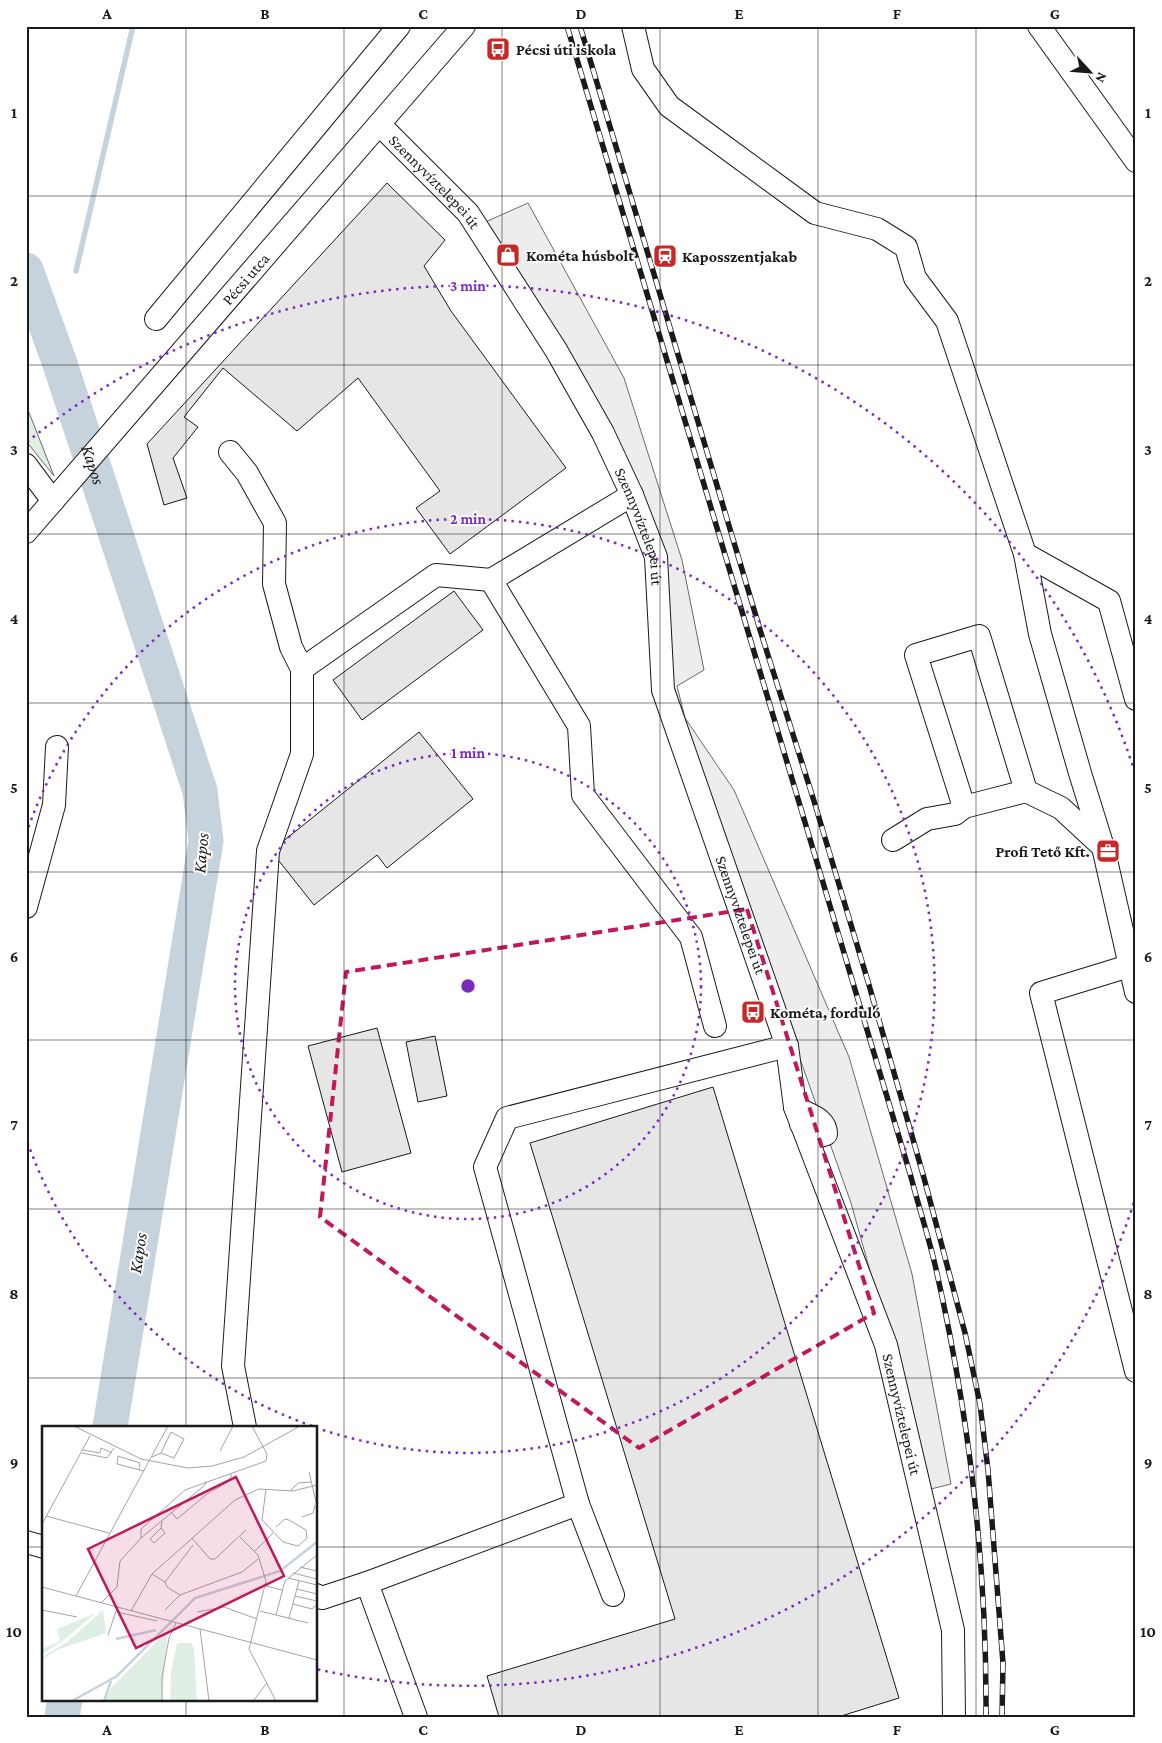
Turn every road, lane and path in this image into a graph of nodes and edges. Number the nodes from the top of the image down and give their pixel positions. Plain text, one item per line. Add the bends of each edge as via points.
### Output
1 (399, 26) edge
2 (464, 26) edge
3 (633, 26) edge
4 (1039, 26) edge
5 (380, 125) junction
6 (1136, 160) edge
7 (156, 319) dead end
8 (230, 452) dead end
9 (26, 465) edge
10 (632, 495) junction
11 (53, 501) junction
12 (26, 532) edge
13 (1025, 554) junction
14 (491, 580) junction
15 (302, 669) junction
16 (1136, 699) edge
17 (57, 747) dead end
18 (1026, 791) junction
19 (964, 807) junction
20 (894, 840) dead end
21 (1103, 847) junction
22 (26, 907) edge
23 (1129, 966) junction
24 (1136, 992) edge
25 (715, 1026) dead end
26 (787, 1046) junction
27 (1136, 1371) edge
28 (245, 1426) edge
29 (578, 1504) junction
30 (367, 1583) junction
31 (613, 1595) dead end
32 (318, 1596) edge
33 (416, 1717) edge
34 (954, 1717) edge

1 - 7 street
2 - 5 street, Pécsi utca
3 - 13 street via 643,69 669,106 815,213 877,229 906,247 915,278 946,321
4 - 6 street
5 - 10 street, Szennyvíztelepei út via 468,214 556,350 603,433
5 - 11 street, Pécsi utca
8 - 15 street via 247,473 275,523 274,584 292,648
9 - 11 street
10 - 14 street
10 - 26 street, Szennyvíztelepei út via 656,557 663,690
11 - 12 street, Pécsi utca
13 - 16 street via 1109,602
13 - 21 street via 1040,634
14 - 15 street via 436,575
14 - 25 street via 579,726 584,795 691,937
15 - 28 street via 302,754 267,860 233,1366
17 - 22 street via 54,805
18 - 19 street
18 - 19 street via 979,636 916,655
18 - 21 street via 1061,808
19 - 20 street via 955,814 927,819
21 - 23 street
23 - 24 street
23 - 27 street via 1041,993
26 - 29 street via 507,1118 485,1167
26 - 34 street, Szennyvíztelepei út via 798,1116 886,1345 953,1630
29 - 30 street
29 - 31 street
30 - 32 street via 322,1598
30 - 33 street

